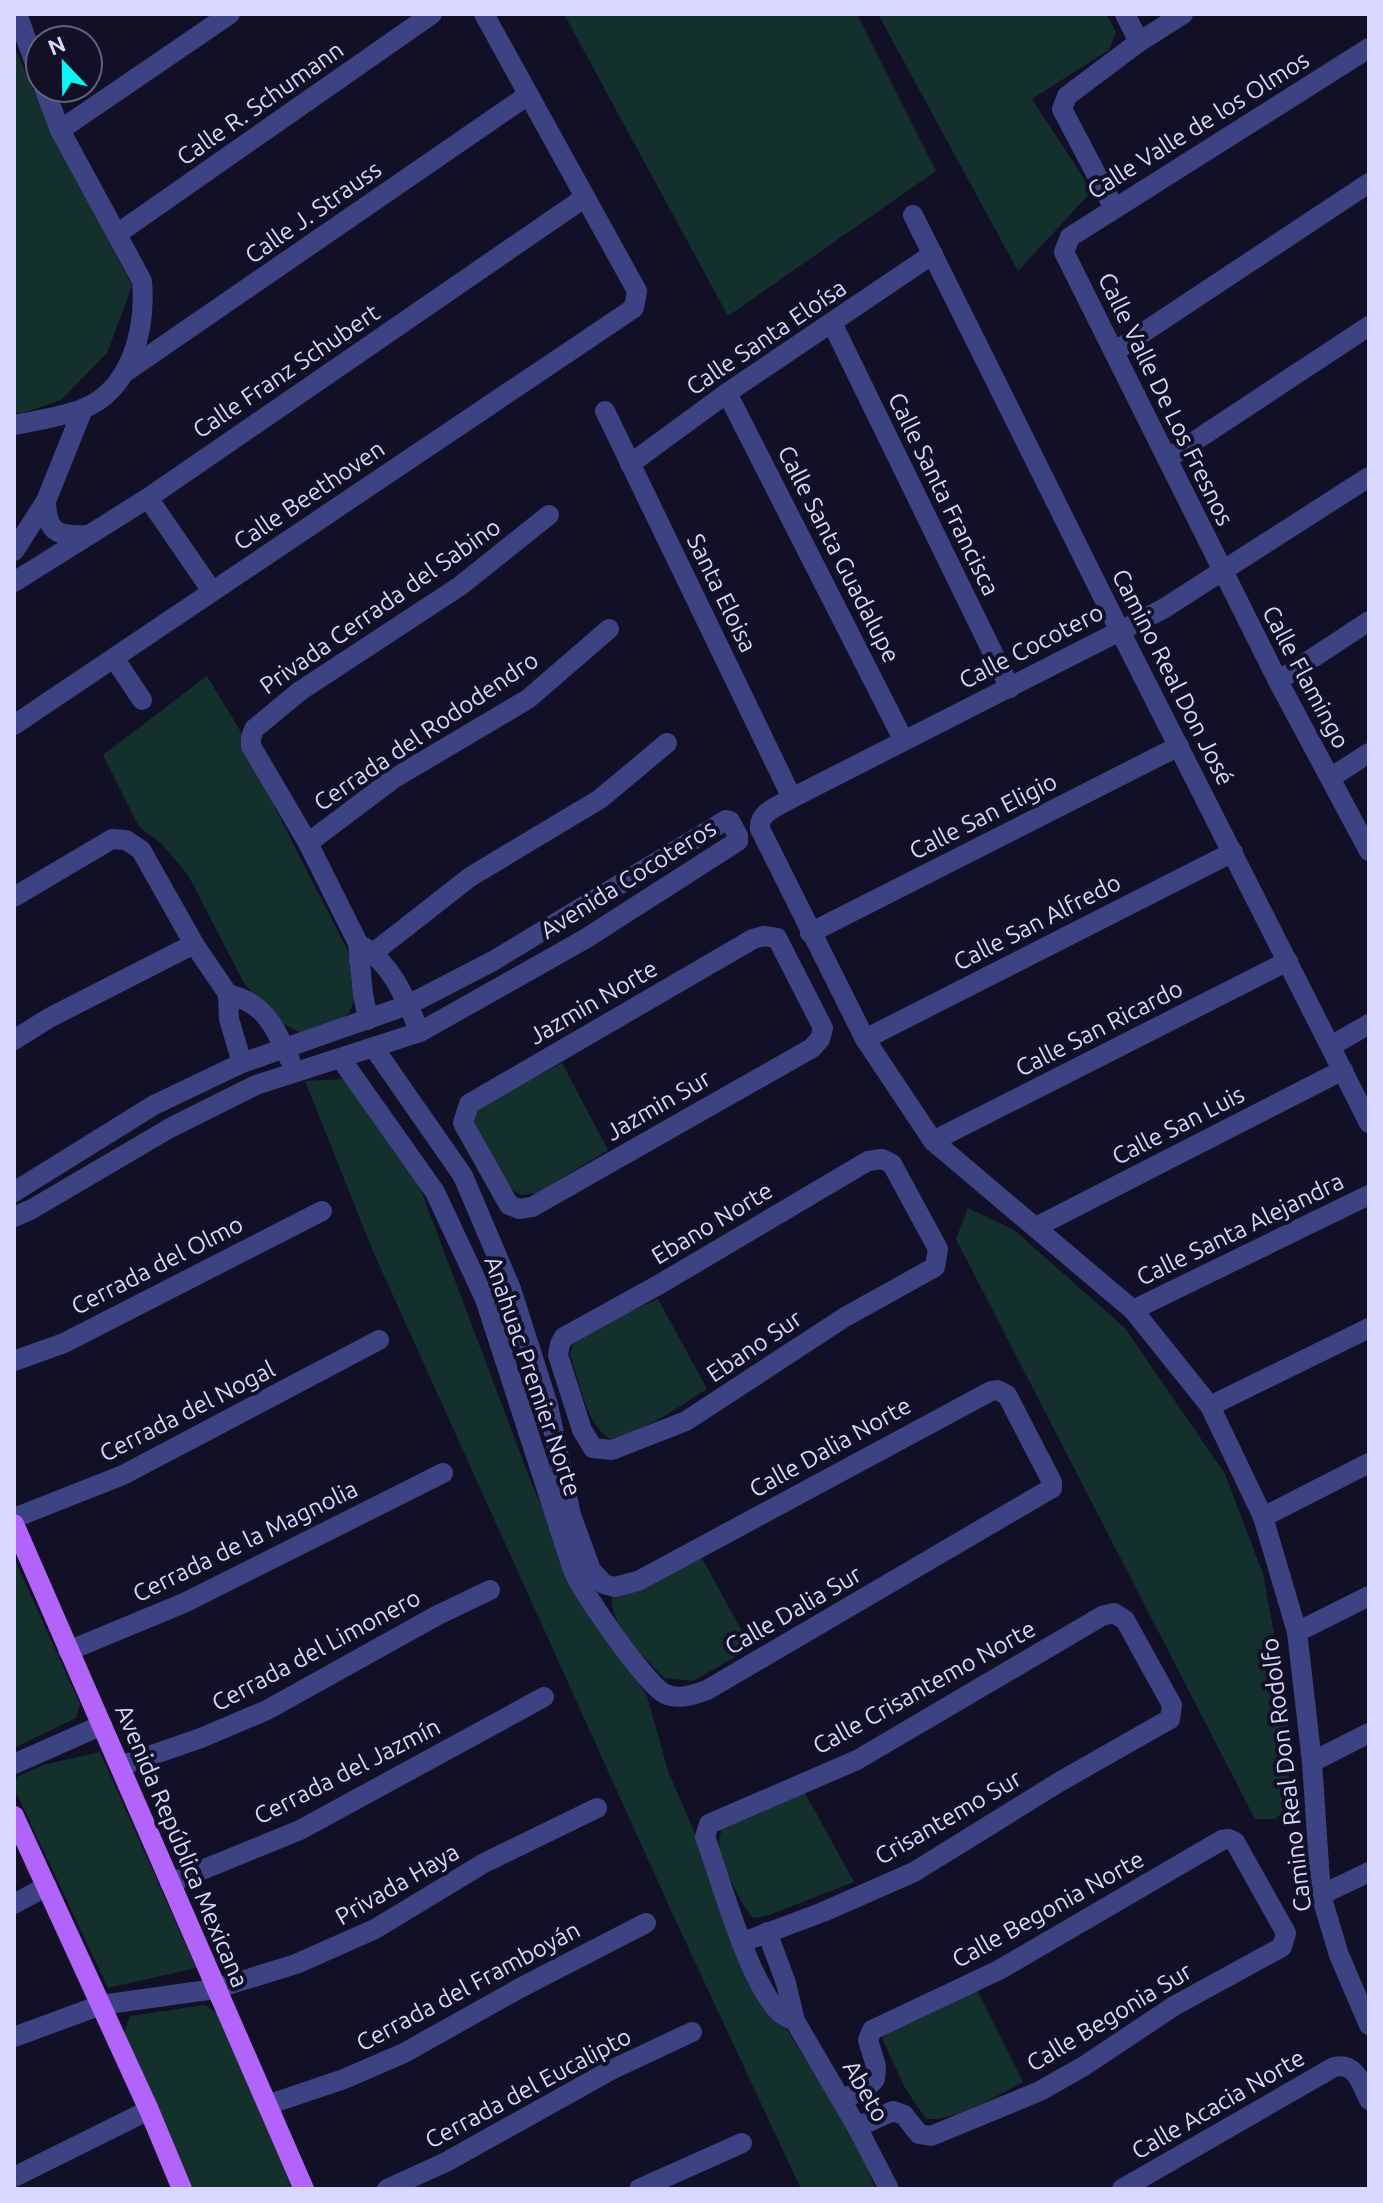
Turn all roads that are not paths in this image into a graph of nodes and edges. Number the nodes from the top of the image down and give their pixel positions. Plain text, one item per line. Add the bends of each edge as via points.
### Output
1 (17, 14) edge
2 (230, 14) edge
3 (432, 14) edge
4 (484, 14) edge
5 (1125, 14) edge
6 (1183, 14) edge
7 (24, 33) edge
8 (1139, 42) junction
9 (1369, 48) edge
10 (528, 95) junction
11 (50, 104) edge
12 (60, 130) junction
13 (1369, 183) edge
14 (584, 198) junction
15 (1114, 208) junction
16 (913, 215) dead end
17 (117, 234) junction
18 (1064, 252) joint
19 (933, 254) junction
20 (832, 323) junction
21 (1369, 326) edge
22 (1114, 352) junction
23 (127, 371) junction
24 (727, 393) junction
25 (83, 409) junction
26 (605, 411) dead end
27 (36, 421) junction
28 (14, 425) edge
29 (67, 453) junction
30 (1169, 458) junction
31 (630, 464) junction
32 (1369, 477) edge
33 (148, 498) junction
34 (46, 501) junction
35 (549, 515) dead end
36 (89, 535) junction
37 (14, 551) edge
38 (1221, 569) junction
39 (14, 582) edge
40 (212, 591) junction
41 (1369, 621) edge
42 (609, 629) dead end
43 (1120, 631) junction
44 (114, 658) junction
45 (1278, 681) junction
46 (1010, 688) junction
47 (142, 700) dead end
48 (14, 725) edge
49 (903, 739) junction
50 (667, 743) dead end
51 (1179, 746) junction
52 (1369, 753) edge
53 (1330, 778) junction
54 (792, 798) junction
55 (760, 829) joint
56 (308, 843) junction
57 (1369, 851) edge
58 (1233, 852) junction
59 (14, 897) edge
60 (810, 933) junction
61 (194, 944) junction
62 (363, 952) junction
63 (1288, 961) junction
64 (804, 988) joint
65 (228, 994) junction
66 (408, 1005) junction
67 (368, 1020) junction
68 (1369, 1024) edge
69 (420, 1032) junction
70 (865, 1039) junction
71 (14, 1040) edge
72 (1331, 1046) junction
73 (284, 1048) junction
74 (374, 1048) junction
75 (341, 1059) junction
76 (242, 1063) junction
77 (295, 1070) junction
78 (1343, 1070) junction
79 (1369, 1123) edge
80 (933, 1141) junction
81 (485, 1166) junction
82 (463, 1176) junction
83 (14, 1192) edge
84 (435, 1192) junction
85 (1369, 1195) edge
86 (322, 1211) dead end
87 (919, 1211) joint
88 (14, 1217) edge
89 (1036, 1227) junction
90 (1133, 1310) junction
91 (1369, 1328) edge
92 (379, 1340) dead end
93 (14, 1361) edge
94 (570, 1394) junction
95 (548, 1405) junction
96 (1210, 1406) junction
97 (522, 1416) junction
98 (1369, 1463) edge
99 (443, 1473) dead end
100 (1052, 1488) joint
101 (563, 1517) junction
102 (1263, 1517) junction
103 (14, 1521) edge
104 (604, 1584) junction
105 (490, 1590) dead end
106 (1369, 1596) edge
107 (586, 1597) junction
108 (1297, 1632) junction
109 (68, 1651) junction
110 (1147, 1657) joint
111 (544, 1697) dead end
112 (102, 1725) junction
113 (1369, 1733) edge
114 (1312, 1762) junction
115 (14, 1764) edge
116 (120, 1766) junction
117 (597, 1808) dead end
118 (14, 1816) edge
119 (1369, 1872) edge
120 (170, 1883) junction
121 (47, 1886) junction
122 (1261, 1886) joint
123 (1321, 1895) junction
124 (14, 1904) edge
125 (646, 1923) dead end
126 (767, 1932) junction
127 (743, 1942) junction
128 (215, 1989) junction
129 (101, 2005) junction
130 (1366, 2014) edge
131 (795, 2021) junction
132 (692, 2032) dead end
133 (14, 2037) edge
134 (841, 2099) junction
135 (1369, 2100) edge
136 (267, 2105) junction
137 (149, 2110) junction
138 (857, 2127) junction
139 (742, 2143) dead end
140 (14, 2177) edge
141 (182, 2189) edge
142 (304, 2189) edge
143 (387, 2189) edge
144 (639, 2189) edge
145 (889, 2189) edge
146 (1122, 2189) edge

1 - 7 street
2 - 12 street
3 - 17 street, Calle R. Schumann
4 - 10 street
5 - 8 street
6 - 8 street
8 - 15 street via 1063,102
9 - 15 street, Calle Valle de los Olmos
10 - 14 street
10 - 23 street, Calle J. Strauss
11 - 12 street
12 - 17 street
13 - 22 street
14 - 33 street, Calle Franz Schubert
14 - 40 street, Calle Beethoven via 637,291 634,308
15 - 18 street, Calle Valle de los Olmos via 1070,237
16 - 19 street, Camino Real Don José
17 - 23 street via 142,281 144,305
18 - 22 street, Calle Valle De Los Fresnos
19 - 20 street, Calle Santa Eloísa
19 - 43 street, Camino Real Don José
20 - 24 street, Calle Santa Eloísa
20 - 46 street, Calle Santa Francisca
21 - 30 street
22 - 30 street, Calle Valle De Los Fresnos
23 - 25 street, Calle J. Strauss
24 - 31 street, Calle Santa Eloísa
24 - 49 street, Calle Santa Guadalupe
25 - 27 street
25 - 29 street
26 - 31 street, Santa Eloisa
27 - 28 street
27 - 29 street
29 - 34 street
30 - 38 street, Calle Valle De Los Fresnos
31 - 54 street, Santa Eloisa
32 - 38 street, Calle Cocotero
33 - 36 street, Calle Franz Schubert
33 - 40 street
34 - 36 street via 55,531
34 - 37 street
35 - 56 street, Privada Cerrada del Sabino via 460,586 300,691 254,729 251,746
36 - 39 street, Calle Franz Schubert
38 - 43 street, Calle Cocotero
38 - 45 street, Calle Flamingo
40 - 44 street, Calle Beethoven
41 - 45 street
42 - 56 street, Cerrada del Rododendro via 528,699 393,779
43 - 46 street, Calle Cocotero
43 - 51 street, Camino Real Don José
44 - 47 street
44 - 48 street, Calle Beethoven
45 - 53 street, Calle Flamingo
46 - 49 street, Calle Cocotero
49 - 54 street, Calle Cocotero
50 - 62 street via 600,799 470,877
51 - 58 street, Camino Real Don José
51 - 60 street, Calle San Eligio
52 - 53 street
53 - 57 street, Calle Flamingo
54 - 55 street, Calle Cocotero via 761,816
55 - 60 street, Camino Real Don Rodolfo
56 - 62 street
58 - 63 street, Camino Real Don José
58 - 70 street, Calle San Alfredo
59 - 61 street via 112,839 126,840 141,850
60 - 70 street, Camino Real Don Rodolfo
61 - 65 street
61 - 71 street
62 - 66 street via 396,982
62 - 67 street
63 - 72 street, Camino Real Don José
63 - 80 street, Calle San Ricardo
64 - 81 street, Jazmin Sur via 823,1028 812,1048 545,1200 519,1209 509,1205
64 - 81 street, Jazmin Norte via 777,938 753,939 469,1104 463,1123
65 - 73 street via 259,1008
65 - 76 street
66 - 67 street, Avenida Cocoteros
66 - 69 street
66 - 69 street, Avenida Cocoteros via 730,821 738,841 585,939
67 - 73 street, Avenida Cocoteros
68 - 72 street
69 - 74 street, Avenida Cocoteros
70 - 80 street, Camino Real Don Rodolfo
72 - 78 street, Camino Real Don José
73 - 76 street, Avenida Cocoteros
73 - 77 street
74 - 75 street, Avenida Cocoteros
74 - 82 street, Anahuac Premier Norte
75 - 77 street, Avenida Cocoteros
75 - 84 street, Anahuac Premier Norte
76 - 83 street, Avenida Cocoteros via 154,1105
77 - 88 street, Avenida Cocoteros via 170,1128
78 - 79 street, Camino Real Don José
78 - 89 street, Calle San Luis
80 - 89 street, Camino Real Don Rodolfo
81 - 82 street
82 - 84 street
82 - 95 street, Anahuac Premier Norte via 511,1289
84 - 97 street, Anahuac Premier Norte via 485,1299
85 - 90 street, Calle Santa Alejandra
86 - 93 street, Cerrada del Olmo via 64,1343
87 - 94 street, Ebano Norte via 892,1164 868,1161 564,1337 558,1355
87 - 94 street, Ebano Sur via 938,1249 935,1267 845,1317 686,1421 612,1450 593,1448
89 - 90 street, Camino Real Don Rodolfo
90 - 96 street, Camino Real Don Rodolfo
91 - 96 street
92 - 103 street, Cerrada del Nogal via 123,1475
94 - 95 street
95 - 97 street
95 - 101 street, Anahuac Premier Norte
96 - 102 street, Camino Real Don Rodolfo
97 - 101 street, Anahuac Premier Norte
98 - 102 street
99 - 109 street, Cerrada de la Magnolia via 184,1603
100 - 104 street, Calle Dalia Norte via 1007,1395 991,1391 638,1581
100 - 107 street, Calle Dalia Sur via 690,1696 656,1689
101 - 104 street, Anahuac Premier Norte
101 - 107 street, Anahuac Premier Norte via 573,1570
102 - 108 street, Camino Real Don Rodolfo
103 - 109 main road, Avenida República Mexicana
104 - 107 street, Calle Dalia Norte
105 - 116 street, Cerrada del Limonero via 267,1710
106 - 108 street
108 - 114 street, Camino Real Don Rodolfo
109 - 112 main road, Avenida República Mexicana
110 - 126 street, Crisantemo Sur via 1172,1705 1166,1722 914,1872
110 - 127 street, Calle Crisantemo Norte via 1125,1620 1108,1614 857,1760 713,1820 705,1837
111 - 120 street, Cerrada del Jazmín via 300,1830
112 - 115 street
112 - 116 main road, Avenida República Mexicana
113 - 114 street
114 - 123 street, Camino Real Don Rodolfo
116 - 120 main road, Avenida República Mexicana
117 - 128 street, Privada Haya via 524,1842 334,1949
118 - 121 main road
119 - 123 street
120 - 128 main road, Avenida República Mexicana
121 - 124 street
121 - 129 main road
122 - 134 street, Calle Begonia Norte via 1235,1842 1222,1840 999,1970 872,2030 868,2040 875,2079
122 - 138 street, Calle Begonia Sur via 1286,1933 1282,1947 1174,2006 1084,2066 1040,2091 928,2137 893,2111
123 - 130 street, Camino Real Don Rodolfo via 1339,1955
125 - 136 street, Cerrada del Framboyán via 404,2053
126 - 127 street, Crisantemo Sur
126 - 131 street
127 - 131 street via 768,1997 780,2014
128 - 129 street, Privada Haya
128 - 136 main road, Avenida República Mexicana
129 - 133 street, Privada Haya
129 - 137 main road
131 - 134 street, Abeto
132 - 143 street, Cerrada del Eucalipto
134 - 138 street, Abeto
135 - 146 street, Calle Acacia Norte via 1354,2071 1334,2067
136 - 142 main road, Avenida República Mexicana
137 - 140 street
137 - 141 main road
138 - 145 street, Abeto
139 - 144 street

